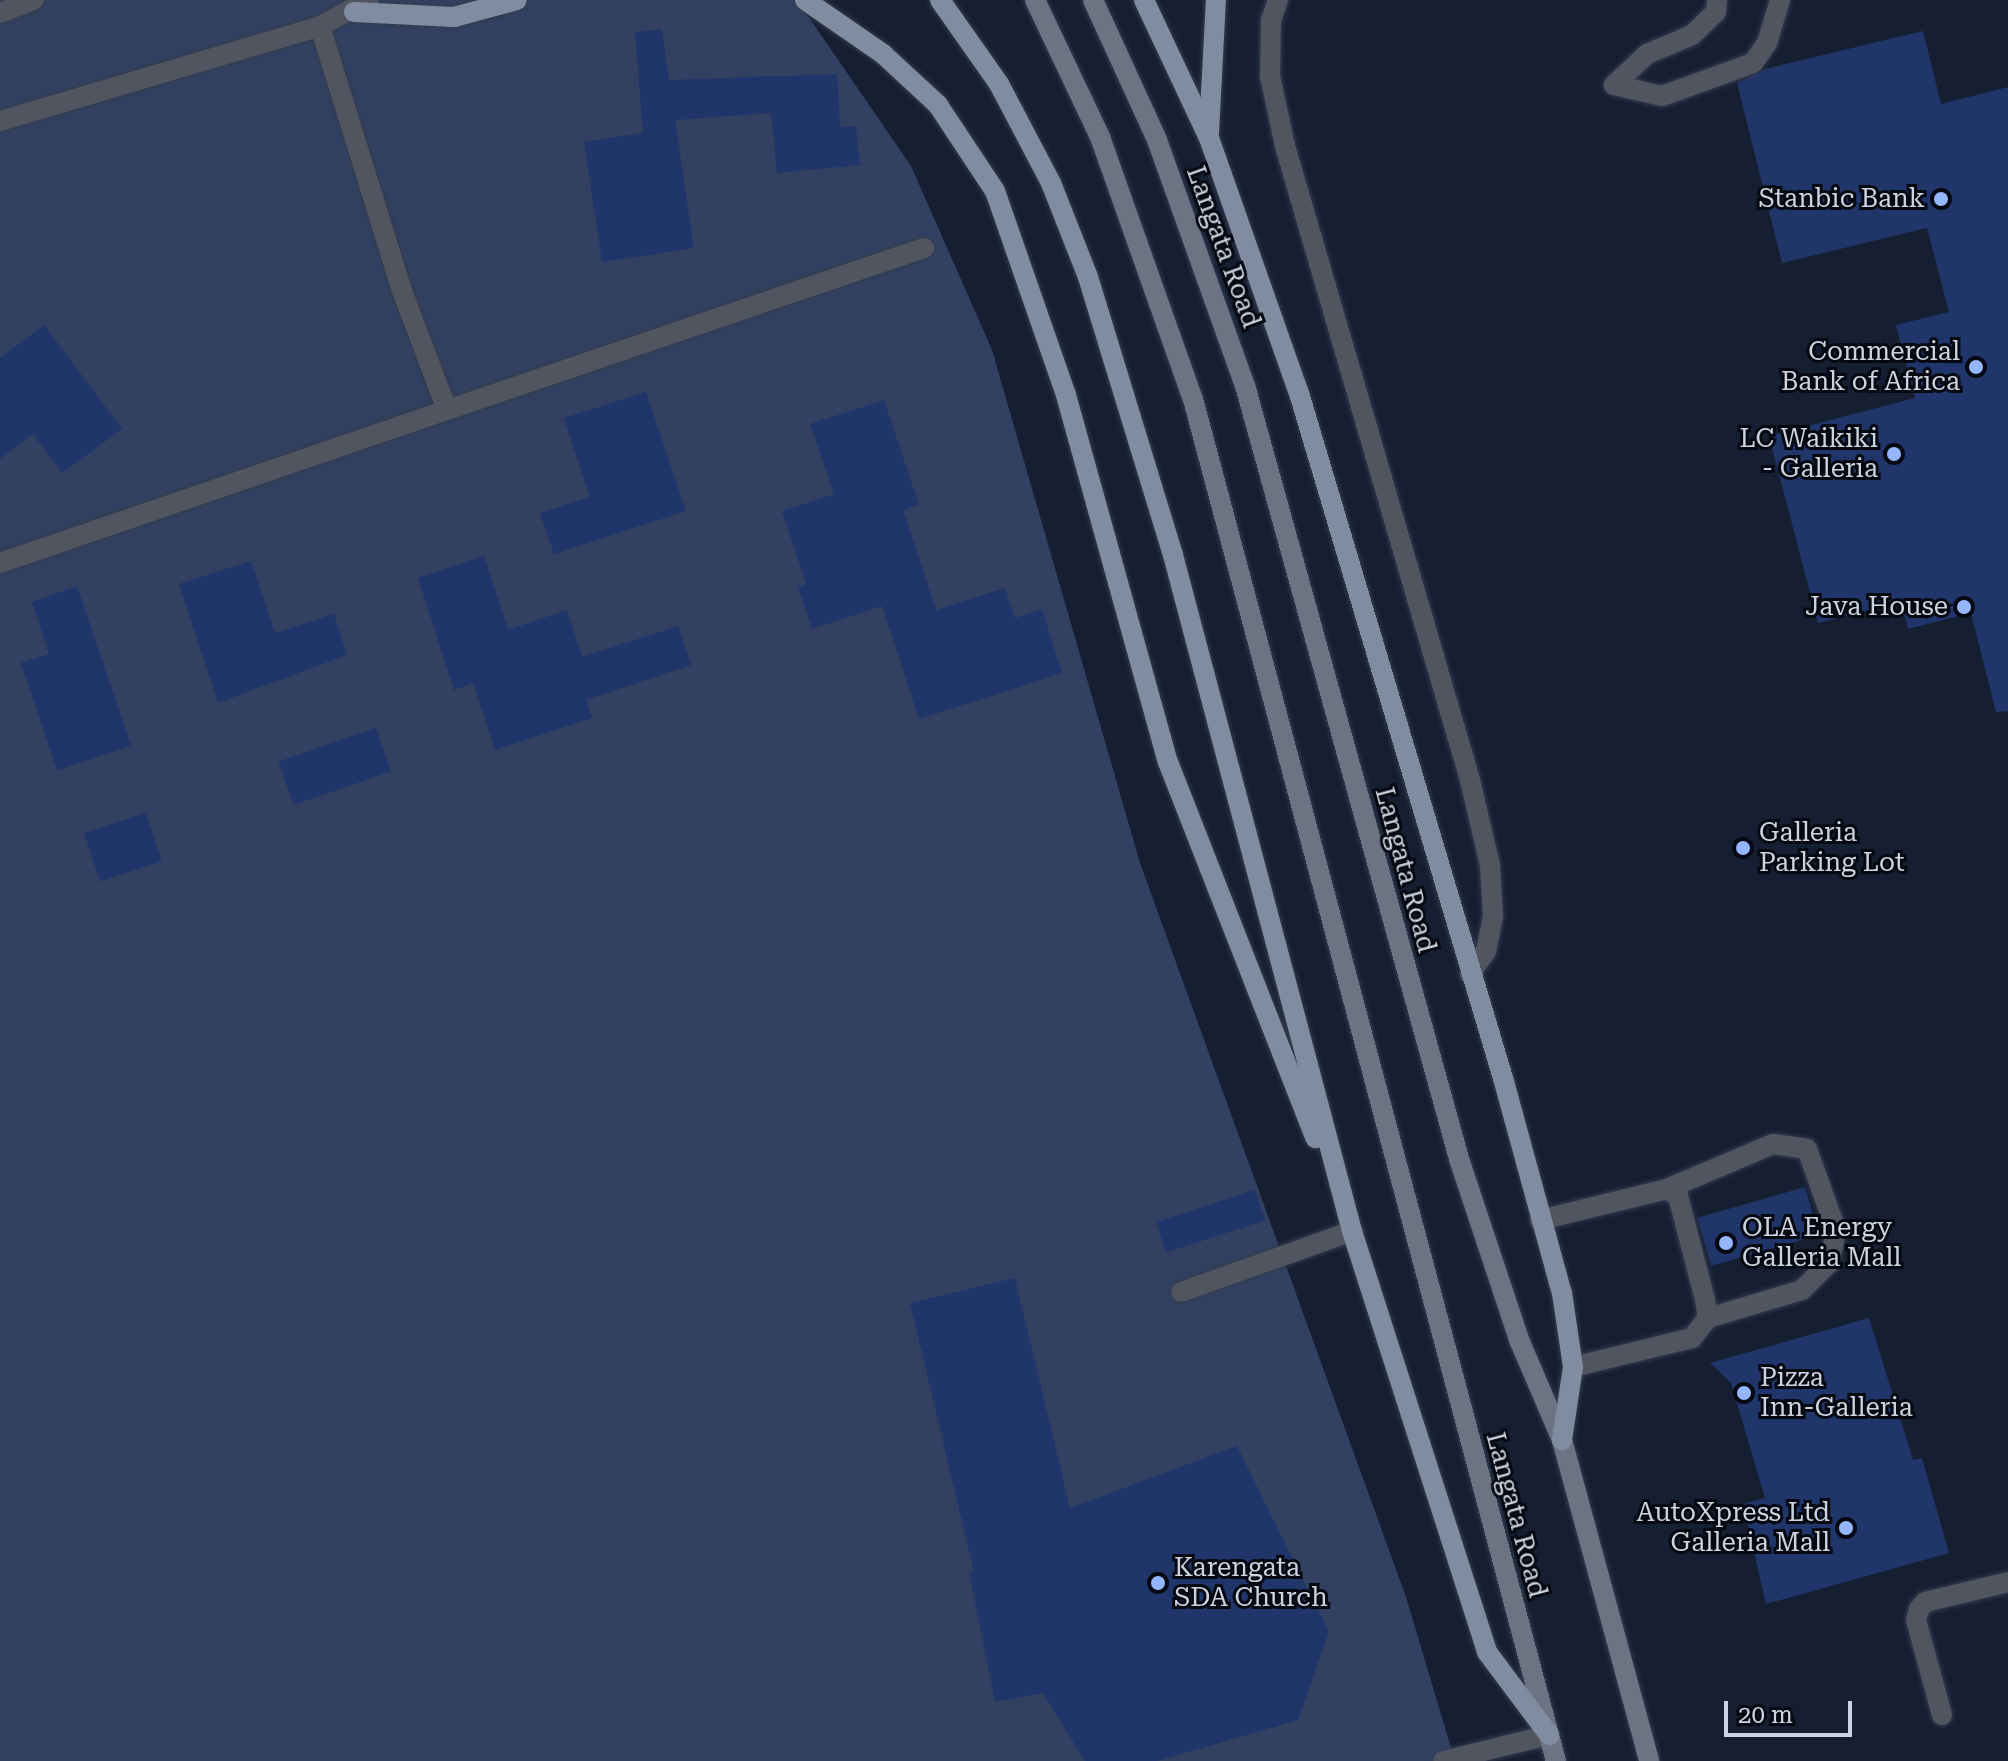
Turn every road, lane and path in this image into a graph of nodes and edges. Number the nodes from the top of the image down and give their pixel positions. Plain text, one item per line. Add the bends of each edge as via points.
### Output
1 (34, 0) edge
2 (517, 0) edge
3 (805, 0) edge
4 (940, 0) edge
5 (1035, 0) edge
6 (1093, 0) edge
7 (1144, 0) edge
8 (1216, 0) edge
9 (1278, 0) edge
10 (1717, 0) edge
11 (1780, 0) edge
12 (362, 6) edge
13 (0, 13) edge
14 (320, 26) junction
15 (0, 121) edge
16 (1209, 138) junction
17 (924, 248) dead end
18 (447, 410) junction
19 (0, 563) edge
20 (1470, 974) junction
21 (1667, 1189) junction
22 (1540, 1220) junction
23 (1352, 1231) junction
24 (1181, 1292) dead end
25 (1708, 1318) junction
26 (1573, 1367) junction
27 (1562, 1440) junction
28 (2008, 1582) edge
29 (1942, 1715) dead end
30 (1549, 1735) junction
31 (1443, 1761) edge
32 (1556, 1761) edge
33 (1649, 1761) edge

1 - 13 street
2 - 12 main road via 454,17
3 - 23 main road via 883,54 938,105 995,191 1066,395 1168,762
4 - 23 main road via 999,84 1051,183 1125,388
5 - 30 main road, Langata Road via 1100,137 1193,399
6 - 27 main road, Langata Road via 1157,140 1246,389 1460,1162 1520,1342
7 - 16 main road
8 - 16 main road
9 - 20 street via 1271,20 1270,76 1285,146 1470,780 1490,865 1493,916 1486,951
10 - 11 street via 1716,12 1692,35 1647,54 1614,85 1662,96 1753,63 1767,43
12 - 14 street
14 - 15 street
14 - 18 street via 401,288
16 - 20 main road via 1299,393
17 - 18 street
18 - 19 street
20 - 22 main road
21 - 22 street
21 - 25 street via 1678,1196
21 - 25 street via 1773,1144 1807,1149 1836,1230 1830,1262 1802,1290
22 - 26 main road via 1562,1293
23 - 24 street
23 - 30 main road via 1487,1652
25 - 26 street via 1692,1338
26 - 27 main road
27 - 33 main road, Langata Road
28 - 29 street via 1925,1602 1919,1609 1916,1620
30 - 31 street
30 - 32 main road, Langata Road

